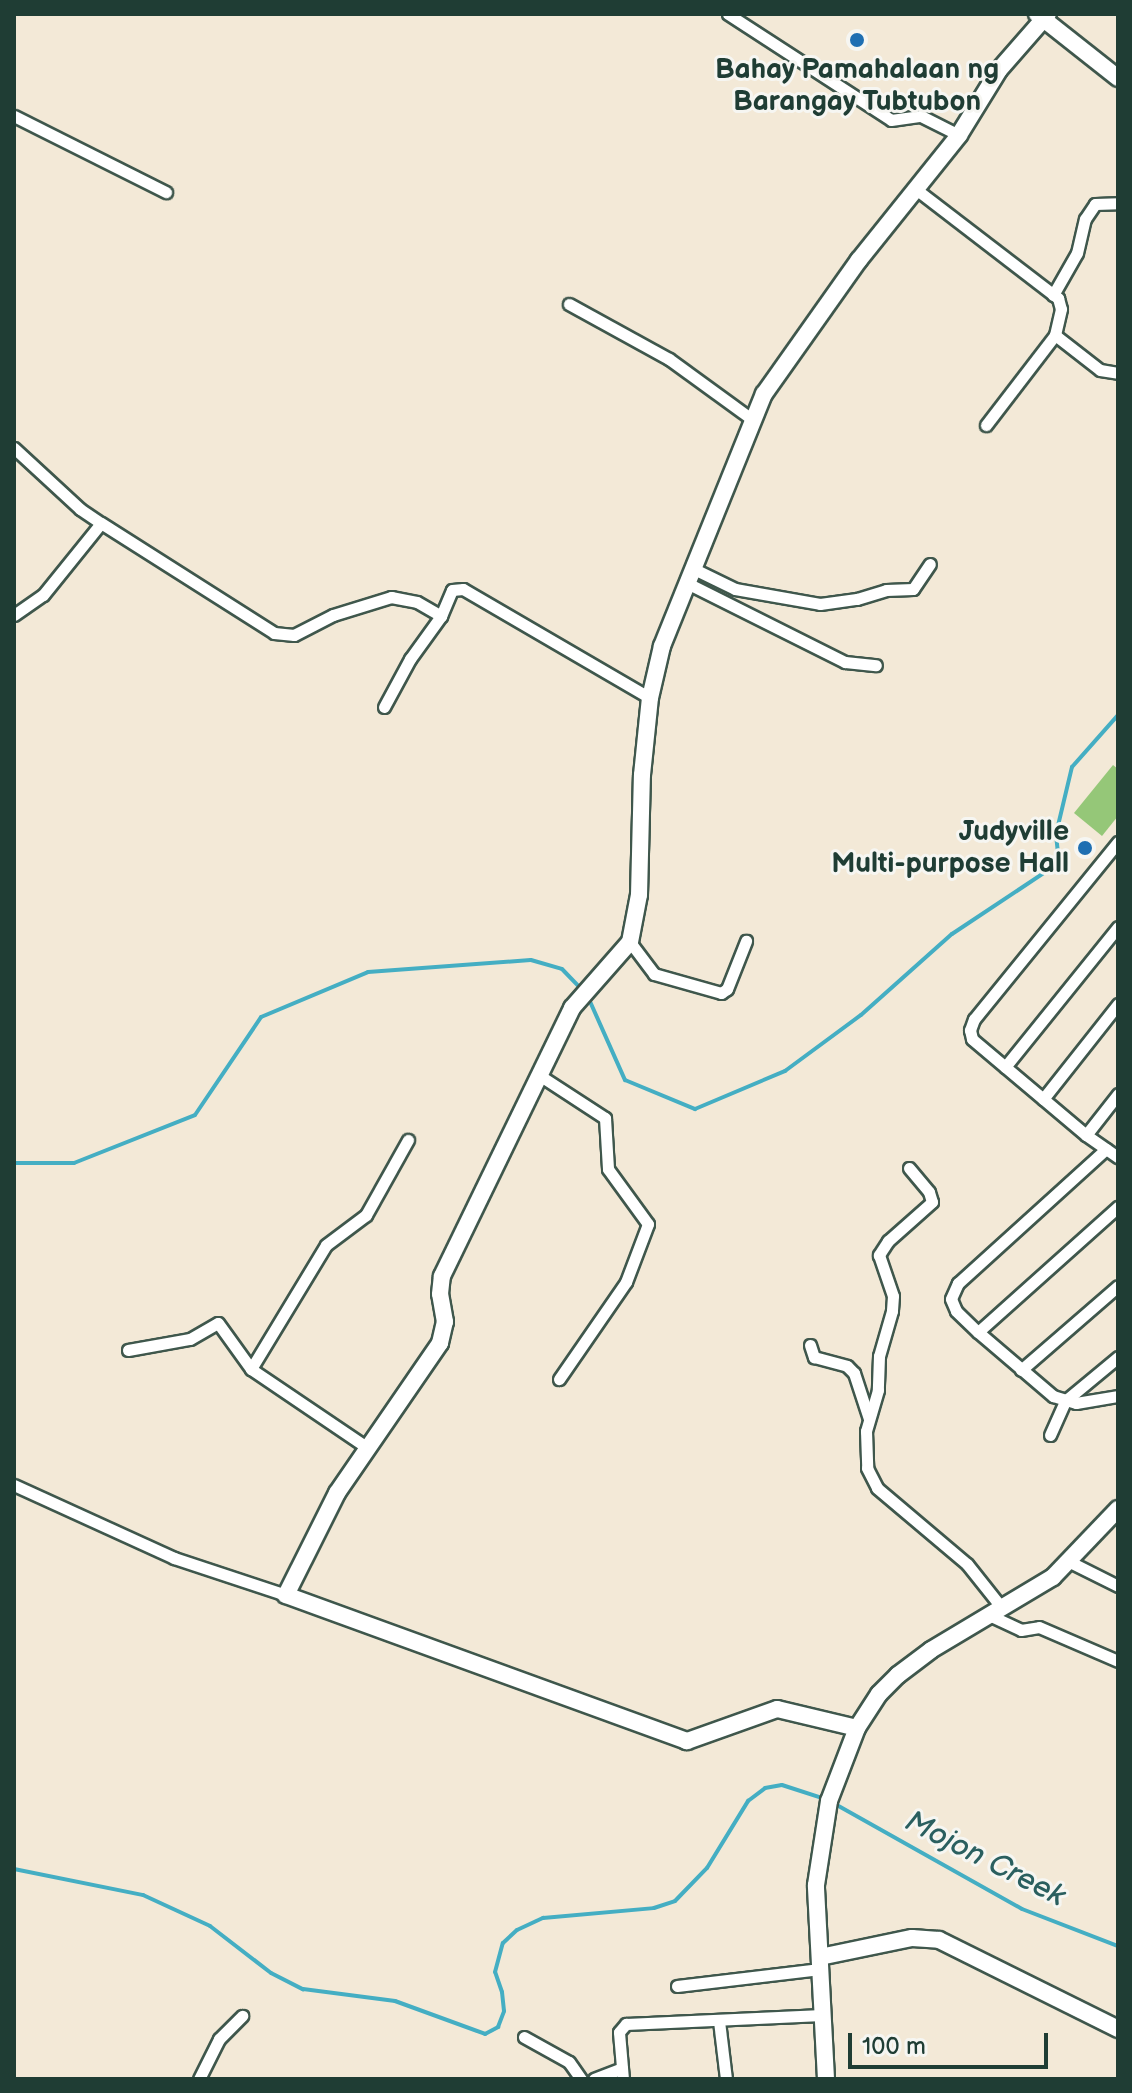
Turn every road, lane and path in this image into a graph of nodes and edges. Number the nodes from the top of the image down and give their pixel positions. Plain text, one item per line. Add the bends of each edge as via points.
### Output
1 (728, 14) edge
2 (1042, 16) edge
3 (1118, 78) edge
4 (14, 116) edge
5 (959, 135) junction
6 (917, 190) junction
7 (166, 192) dead end
8 (1118, 203) edge
9 (1053, 295) junction
10 (569, 304) dead end
11 (1055, 335) junction
12 (1118, 373) edge
13 (753, 420) junction
14 (986, 425) dead end
15 (14, 448) edge
16 (101, 523) junction
17 (930, 564) dead end
18 (688, 575) junction
19 (14, 615) edge
20 (441, 616) junction
21 (876, 665) dead end
22 (650, 698) junction
23 (384, 707) dead end
24 (1118, 842) edge
25 (1118, 927) edge
26 (746, 941) dead end
27 (630, 942) junction
28 (1118, 1004) edge
29 (1005, 1067) junction
30 (539, 1075) junction
31 (1118, 1094) edge
32 (1043, 1099) junction
33 (1086, 1135) junction
34 (408, 1140) dead end
35 (1106, 1149) junction
36 (1118, 1157) edge
37 (909, 1168) dead end
38 (1118, 1207) edge
39 (1118, 1286) edge
40 (978, 1332) junction
41 (810, 1345) dead end
42 (128, 1350) dead end
43 (1118, 1357) edge
44 (251, 1369) junction
45 (1021, 1370) junction
46 (559, 1379) dead end
47 (1118, 1396) edge
48 (1065, 1401) junction
49 (869, 1419) junction
50 (1050, 1435) dead end
51 (366, 1447) junction
52 (14, 1485) edge
53 (1118, 1509) edge
54 (1070, 1562) junction
55 (1118, 1586) edge
56 (286, 1595) junction
57 (996, 1611) junction
58 (1118, 1661) edge
59 (857, 1728) junction
60 (820, 1963) junction
61 (677, 1986) dead end
62 (822, 2015) junction
63 (242, 2016) dead end
64 (719, 2021) junction
65 (1118, 2029) edge
66 (524, 2037) dead end
67 (623, 2073) edge
68 (199, 2079) edge
69 (581, 2079) edge
70 (594, 2079) edge
71 (726, 2079) edge
72 (826, 2079) edge

1 - 5 street via 891,120 921,116
2 - 3 street
2 - 5 street via 999,70
4 - 7 street
5 - 6 street
6 - 9 street
6 - 13 street via 792,351
8 - 9 street via 1101,202 1090,211 1077,253
9 - 11 street via 1062,303
10 - 13 street via 669,359
11 - 12 street via 1100,370
11 - 14 street
13 - 18 street
15 - 16 street
16 - 19 street via 43,595
16 - 20 street via 274,633 294,635 333,615 391,597 417,602
17 - 18 street via 913,589 820,604
18 - 21 street via 845,662
18 - 22 street
20 - 22 street via 452,590 463,589
20 - 23 street
22 - 27 street via 639,895
24 - 29 street via 974,1019 972,1039
25 - 29 street
26 - 27 street via 721,993 654,974
27 - 30 street via 586,991
28 - 32 street
29 - 32 street
30 - 46 street via 605,1118 608,1169 648,1224 626,1282
30 - 51 street via 442,1276 445,1322 440,1343
31 - 33 street
32 - 33 street
33 - 35 street
34 - 44 street via 366,1215 326,1245
35 - 36 street
35 - 40 street via 952,1291 952,1305
37 - 49 street via 932,1202 879,1255 893,1296
38 - 40 street
39 - 45 street
40 - 45 street
41 - 49 street via 814,1357 854,1373
42 - 44 street via 190,1339 218,1323
43 - 48 street
44 - 51 street
45 - 48 street
47 - 48 street
48 - 50 street
49 - 57 street via 867,1468 877,1488 967,1564
51 - 56 street
52 - 56 street via 174,1558
53 - 54 street
54 - 55 street
54 - 57 street
56 - 59 street via 687,1741 777,1709
57 - 58 street via 1021,1630 1039,1627
57 - 59 street via 898,1675
59 - 60 street via 832,1792 820,1845
60 - 61 street
60 - 62 street
60 - 65 street via 912,1938 939,1940
62 - 64 street
62 - 72 street
63 - 68 street via 219,2039
64 - 67 street via 623,2026
64 - 71 street
66 - 69 street via 569,2062
67 - 70 street

